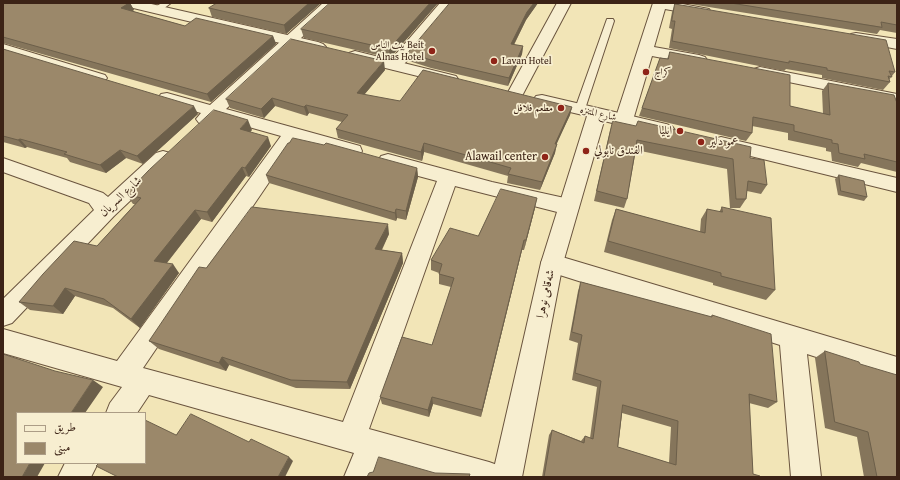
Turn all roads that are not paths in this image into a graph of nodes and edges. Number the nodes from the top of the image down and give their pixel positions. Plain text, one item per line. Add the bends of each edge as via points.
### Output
1 (129, 3) edge
2 (331, 3) edge
3 (447, 3) edge
4 (564, 3) edge
5 (660, 4) edge
6 (161, 6) edge
7 (714, 14) edge
8 (610, 21) dead end
9 (840, 34) edge
10 (290, 40) junction
11 (896, 46) edge
12 (3, 49) edge
13 (645, 50) junction
14 (714, 63) edge
15 (395, 65) junction
16 (744, 69) edge
17 (462, 81) edge
18 (115, 83) edge
19 (153, 94) edge
20 (897, 99) edge
21 (588, 111) junction
22 (213, 112) junction
23 (624, 120) junction
24 (190, 132) edge
25 (292, 134) junction
26 (684, 134) edge
27 (707, 140) edge
28 (174, 148) edge
29 (3, 165) edge
30 (448, 177) junction
31 (897, 185) edge
32 (569, 207) junction
33 (107, 210) junction
34 (552, 263) junction
35 (3, 315) edge
36 (792, 337) junction
37 (3, 341) edge
38 (897, 370) edge
39 (133, 378) junction
40 (120, 412) edge
41 (362, 442) junction
42 (82, 464) edge
43 (73, 477) edge
44 (359, 477) edge
45 (489, 477) edge
46 (507, 477) edge
47 (806, 477) edge

1 - 6 street
2 - 10 street
3 - 15 street
4 - 21 street, شارع المتنزه via 507,92
5 - 7 street
5 - 13 street, شارع المتنزه
6 - 10 street
8 - 21 lane
9 - 11 street
10 - 15 street
10 - 22 street
12 - 18 street
13 - 14 street
13 - 23 street, شارع المتنزه
15 - 17 street
16 - 20 street
19 - 22 street
21 - 23 street, شارع المتنزه
21 - 32 street, شەقامی نوهرا
22 - 24 street
22 - 25 street
23 - 26 street, شارع المتنزه
25 - 30 street
25 - 39 street
27 - 31 street
28 - 33 street, شارع السريان
29 - 33 street via 96,198
30 - 32 street
30 - 41 street
32 - 34 street, شەقامی نوهرا
33 - 35 street, شارع السريان
34 - 36 street
34 - 46 street, شەقامی نوهرا
36 - 38 street
36 - 47 street
37 - 39 street
39 - 40 street
39 - 41 street
41 - 44 street
41 - 45 street
42 - 43 street

